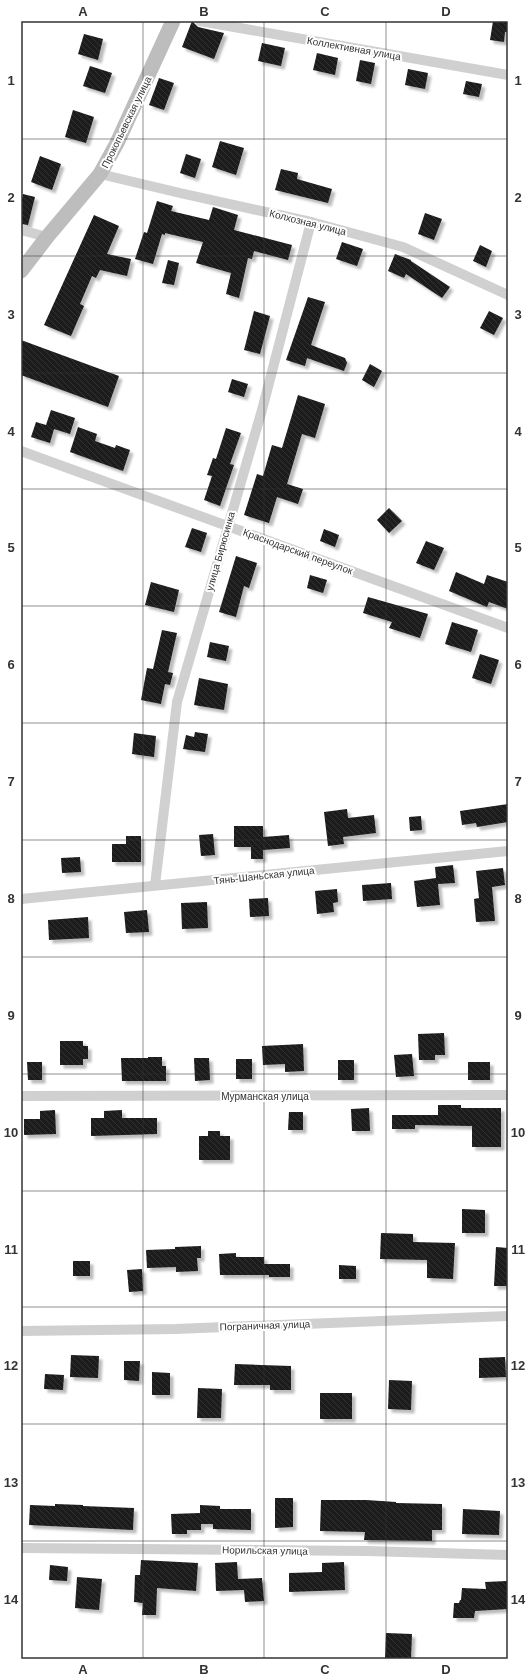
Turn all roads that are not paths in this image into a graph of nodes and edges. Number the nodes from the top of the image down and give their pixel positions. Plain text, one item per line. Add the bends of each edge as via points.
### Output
1 (173, 21) edge
2 (200, 21) edge
3 (508, 75) edge
4 (100, 174) junction
5 (311, 222) junction
6 (21, 230) edge
7 (47, 237) junction
8 (21, 271) edge
9 (508, 295) edge
10 (21, 451) edge
11 (228, 525) junction
12 (508, 628) edge
13 (508, 851) edge
14 (155, 885) junction
15 (21, 899) edge
16 (508, 1095) edge
17 (21, 1096) edge
18 (508, 1316) edge
19 (21, 1331) edge
20 (21, 1548) edge
21 (508, 1555) edge

1 - 4 main road, Прокопьевская улица
2 - 3 street, Коллективная улица
4 - 5 street, Колхозная улица
4 - 7 main road, Прокопьевская улица
5 - 9 street, Колхозная улица via 403,248
5 - 11 street, улица Бирюсинка via 262,410
6 - 7 street
7 - 8 main road, Прокопьевская улица
10 - 11 street, Краснодарский переулок
11 - 12 street, Краснодарский переулок
11 - 14 street, улица Бирюсинка via 177,702
13 - 14 street, Тянь-Шаньская улица
14 - 15 street, Тянь-Шаньская улица
16 - 17 street, Мурманская улица
18 - 19 street, Пограничная улица via 176,1329
20 - 21 street, Норильская улица

